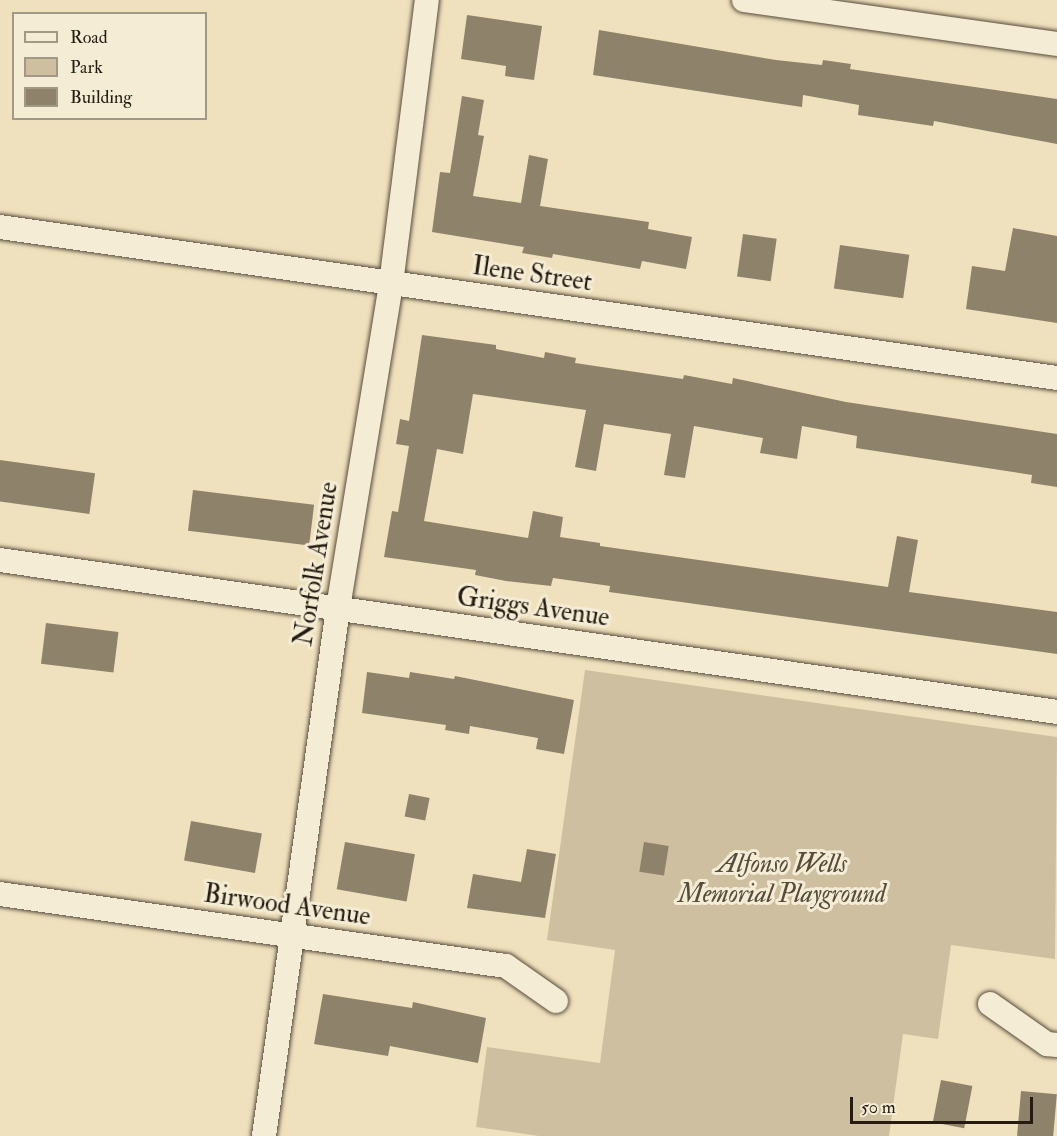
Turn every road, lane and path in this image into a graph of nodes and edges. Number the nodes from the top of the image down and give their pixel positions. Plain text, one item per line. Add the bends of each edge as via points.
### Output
1 (427, 0) edge
2 (744, 0) edge
3 (1057, 44) edge
4 (0, 227) edge
5 (391, 284) junction
6 (1057, 378) edge
7 (0, 560) edge
8 (338, 608) junction
9 (1057, 712) edge
10 (0, 894) edge
11 (294, 936) junction
12 (556, 1001) dead end
13 (990, 1004) dead end
14 (1057, 1045) edge
15 (264, 1136) edge

1 - 5 street, Norfolk Avenue
2 - 3 street
4 - 5 street, Ilene Street
5 - 6 street, Ilene Street
5 - 8 street, Norfolk Avenue
7 - 8 street, Griggs Avenue
8 - 9 street, Griggs Avenue
8 - 11 street, Norfolk Avenue
10 - 11 street, Birwood Avenue
11 - 12 street, Birwood Avenue via 506,966
11 - 15 street, Norfolk Avenue
13 - 14 street via 1047,1044

